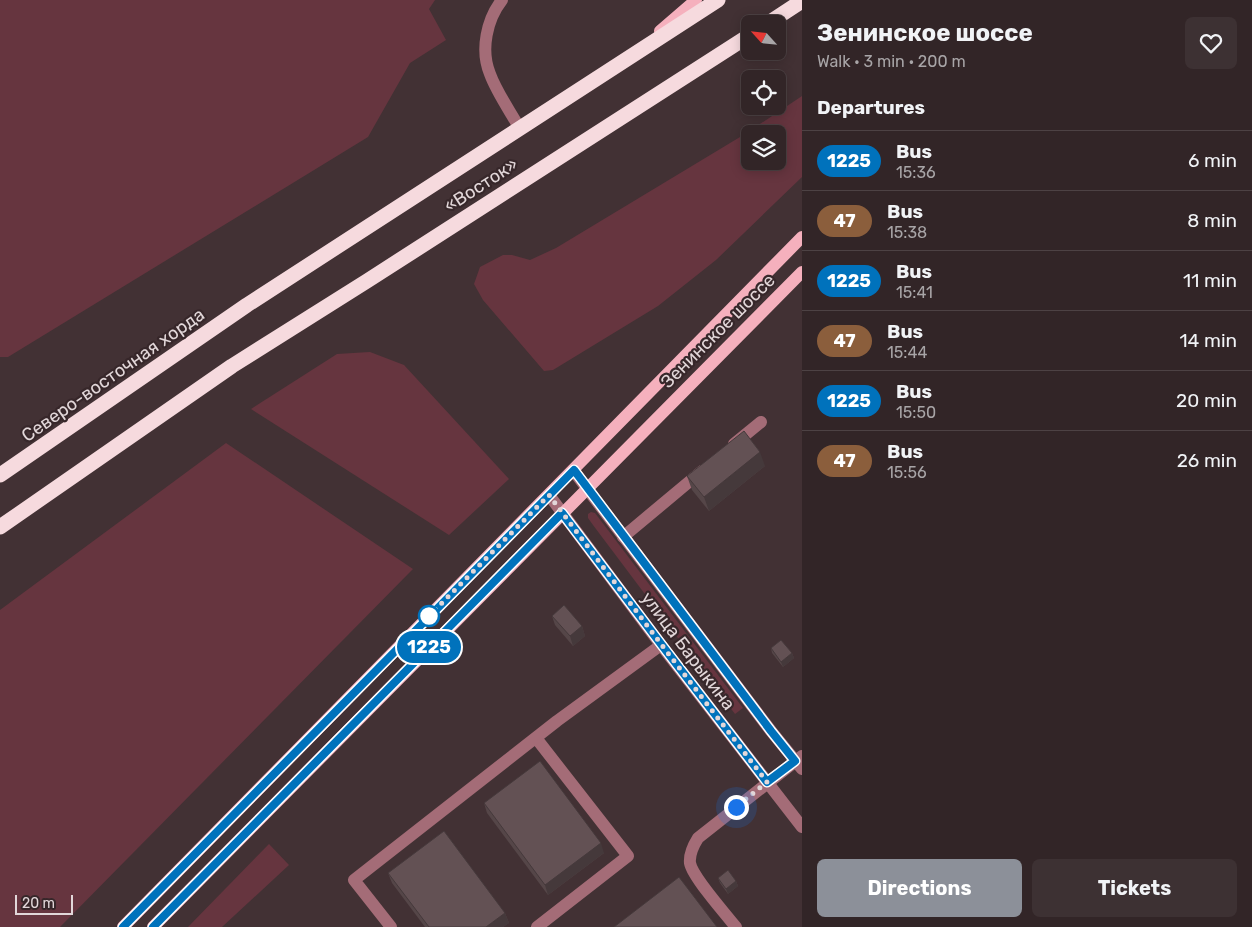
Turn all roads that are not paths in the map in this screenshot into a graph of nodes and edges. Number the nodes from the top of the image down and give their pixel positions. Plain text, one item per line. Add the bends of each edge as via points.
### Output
1 (502, 0) edge
2 (696, 0) edge
3 (718, 0) edge
4 (802, 1) edge
5 (781, 15) edge
6 (741, 40) edge
7 (638, 52) junction
8 (520, 129) junction
9 (802, 237) edge
10 (802, 272) edge
11 (247, 305) joint
12 (761, 422) dead end
13 (723, 453) edge
14 (708, 466) edge
15 (574, 470) junction
16 (0, 475) edge
17 (587, 489) junction
18 (549, 495) junction
19 (562, 513) junction
20 (0, 527) edge
21 (623, 537) junction
22 (661, 644) junction
23 (536, 738) junction
24 (800, 762) edge
25 (767, 782) junction
26 (802, 827) edge
27 (123, 927) edge
28 (153, 927) edge
29 (390, 927) edge
30 (537, 927) edge
31 (736, 927) edge

1 - 8 street via 487,31 489,73
2 - 7 main road
3 - 7 highway, «Восток»
4 - 5 highway
6 - 20 highway, «Восток» via 232,366
7 - 8 highway, «Восток»
8 - 11 highway, «Восток»
9 - 15 main road
10 - 17 main road, Зенинское шоссе
11 - 16 highway, Северо-восточная хорда
12 - 13 street
14 - 21 street
15 - 17 street, улица Барыкина
15 - 18 main road
17 - 19 main road, Зенинское шоссе
17 - 21 street, улица Барыкина
18 - 19 street, улица Барыкина
18 - 27 main road
19 - 22 street, улица Барыкина
19 - 28 main road, Зенинское шоссе
21 - 24 street, улица Барыкина via 771,731
22 - 23 street
22 - 25 street, улица Барыкина
23 - 29 street via 354,880
23 - 30 street via 628,856
24 - 25 street
25 - 26 street, улица Барыкина
25 - 31 street via 698,838 691,852 694,880

